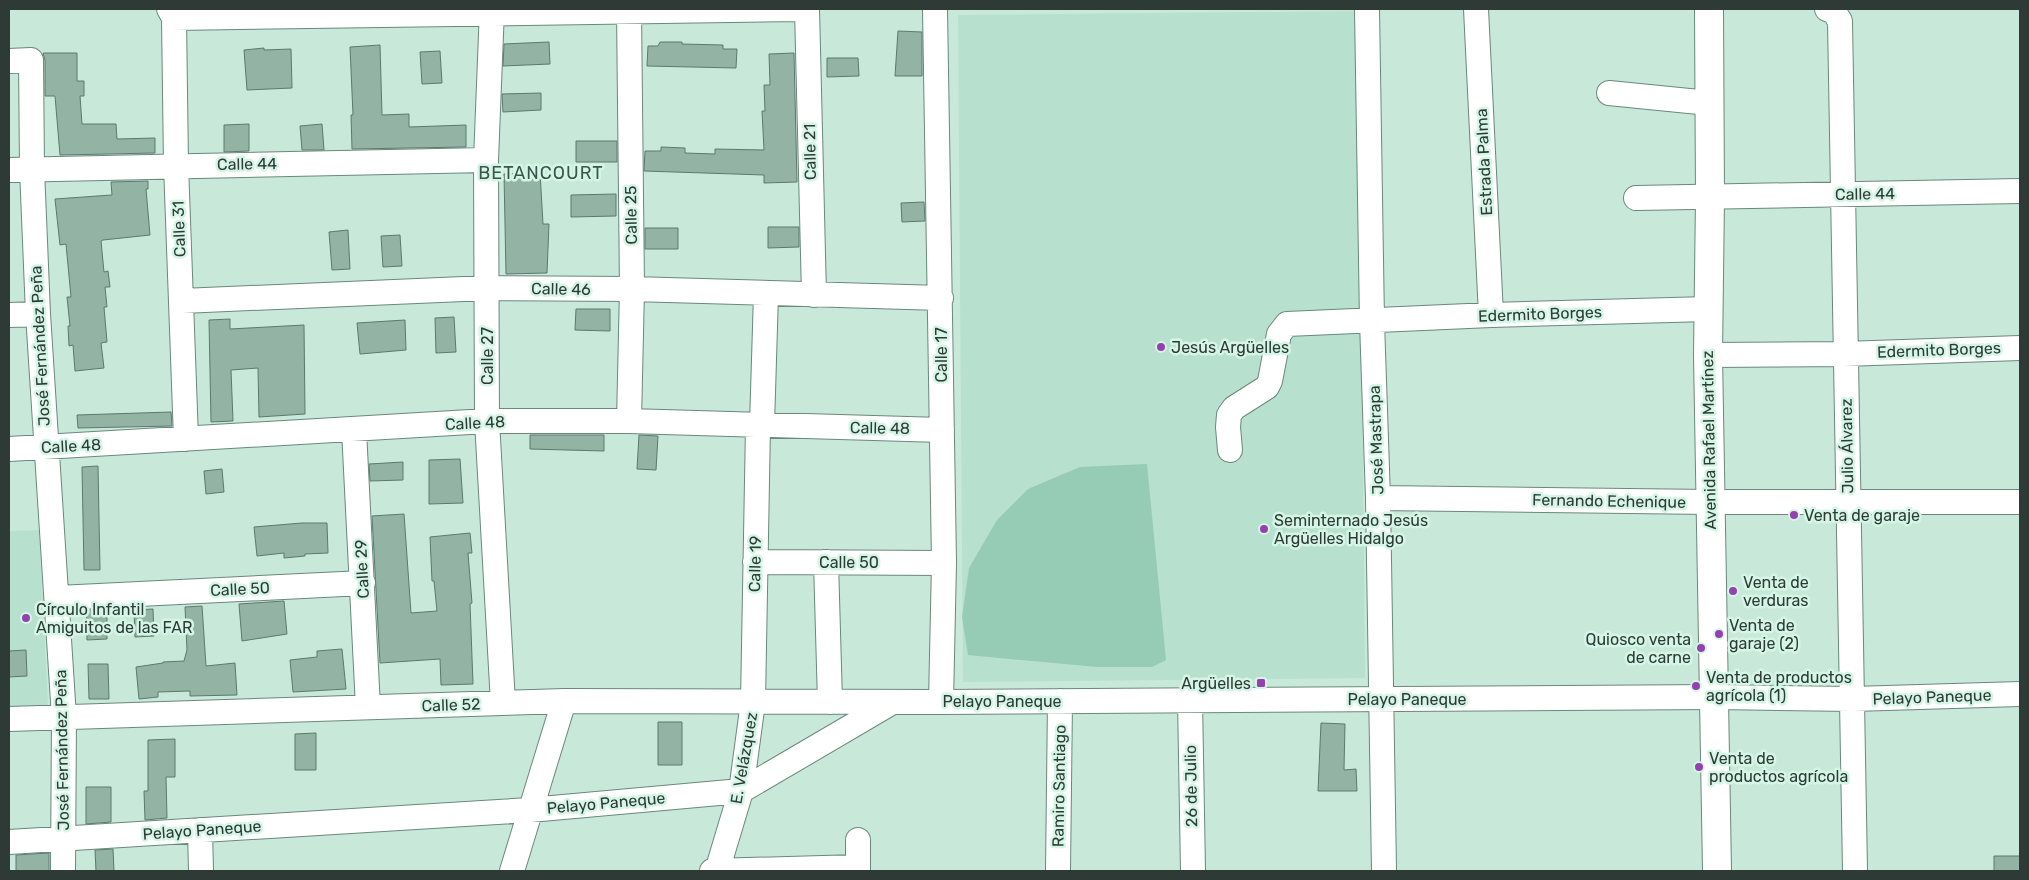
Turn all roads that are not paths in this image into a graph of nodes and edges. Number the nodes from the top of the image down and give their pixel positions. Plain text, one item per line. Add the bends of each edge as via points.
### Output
1 (798, 9) edge
2 (807, 9) edge
3 (935, 9) edge
4 (1366, 9) edge
5 (1476, 9) edge
6 (1709, 9) edge
7 (629, 10) edge
8 (354, 12) edge
9 (492, 12) edge
10 (234, 13) edge
11 (171, 14) edge
12 (1834, 15) edge
13 (20, 60) edge
14 (1609, 93) dead end
15 (1710, 103) junction
16 (486, 160) junction
17 (176, 165) junction
18 (20, 169) edge
19 (2020, 191) edge
20 (1844, 194) junction
21 (1636, 198) dead end
22 (1710, 198) junction
23 (487, 288) junction
24 (632, 289) junction
25 (766, 294) junction
26 (814, 295) junction
27 (941, 298) junction
28 (182, 301) junction
29 (1708, 308) junction
30 (38, 314) junction
31 (9, 315) edge
32 (1491, 315) junction
33 (1372, 322) junction
34 (2020, 348) edge
35 (1844, 354) junction
36 (1708, 355) junction
37 (629, 421) junction
38 (487, 422) junction
39 (760, 426) junction
40 (354, 430) junction
41 (942, 430) junction
42 (186, 439) junction
43 (45, 448) junction
44 (9, 449) edge
45 (1230, 450) dead end
46 (1378, 498) junction
47 (1848, 501) junction
48 (1710, 502) junction
49 (2020, 502) edge
50 (755, 562) junction
51 (826, 562) junction
52 (944, 563) junction
53 (363, 583) junction
54 (58, 598) junction
55 (2020, 694) edge
56 (1715, 697) junction
57 (1380, 699) junction
58 (1853, 699) junction
59 (1190, 700) junction
60 (564, 701) junction
61 (1060, 701) junction
62 (754, 702) junction
63 (830, 702) junction
64 (893, 702) junction
65 (941, 702) junction
66 (503, 703) junction
67 (368, 707) junction
68 (64, 717) junction
69 (9, 719) edge
70 (741, 791) junction
71 (530, 810) junction
72 (200, 830) junction
73 (64, 839) junction
74 (858, 840) dead end
75 (9, 842) edge
76 (858, 869) edge
77 (63, 871) edge
78 (201, 871) edge
79 (512, 871) edge
80 (712, 871) edge
81 (717, 871) edge
82 (1058, 871) edge
83 (1193, 871) edge
84 (1384, 871) edge
85 (1717, 871) edge
86 (1855, 871) edge

1 - 7 street
2 - 26 street, Calle 21
3 - 27 street, Calle 17
4 - 33 street, José Mastrapa
5 - 32 street, Estrada Palma
6 - 15 main road, Avenida Rafael Martínez
7 - 9 street
7 - 24 street, Calle 25
8 - 9 street
8 - 10 street
9 - 16 street, Calle 27
10 - 11 street
11 - 17 street, Calle 31
12 - 20 street, Julio Álvarez
13 - 18 street, José Fernández Peña
14 - 15 street
15 - 22 main road, Avenida Rafael Martínez
16 - 17 street, Calle 44
16 - 23 street, Calle 27
17 - 18 street, Calle 44
17 - 28 street, Calle 31
18 - 30 street, José Fernández Peña
19 - 20 street, Calle 44
20 - 22 street, Calle 44
20 - 35 street, Julio Álvarez
21 - 22 street, Calle 44
22 - 29 main road, Avenida Rafael Martínez
23 - 24 street, Calle 46
23 - 28 street, Calle 46
23 - 38 street, Calle 27
24 - 25 street, Calle 46
24 - 37 street, Calle 25
25 - 26 street, Calle 46
25 - 39 street, Calle 19
26 - 27 street, Calle 46
27 - 41 street, Calle 17
28 - 42 street, Calle 31
29 - 32 street, Edermito Borges
29 - 36 main road, Avenida Rafael Martínez
30 - 31 street
30 - 43 street, José Fernández Peña
32 - 33 street, Edermito Borges
33 - 45 street, Edermito Borges via 1287,324 1279,334 1267,387 1234,408 1229,415
33 - 46 street, José Mastrapa
34 - 35 street, Edermito Borges
35 - 36 street, Edermito Borges
35 - 47 street, Julio Álvarez
36 - 48 main road, Avenida Rafael Martínez
37 - 38 street, Calle 48
37 - 39 street, Calle 48
38 - 40 street, Calle 48
38 - 66 street, Calle 27
39 - 41 street, Calle 48
39 - 50 street, Calle 19
40 - 42 street, Calle 48
40 - 53 street, Calle 29
41 - 52 street, Calle 17
42 - 43 street, Calle 48
43 - 44 street, Calle 48
43 - 54 street, José Fernández Peña
46 - 48 street, Fernando Echenique
46 - 57 street, José Mastrapa
47 - 48 street, Fernando Echenique
47 - 49 street, Fernando Echenique
47 - 58 street, Julio Álvarez
48 - 56 main road, Avenida Rafael Martínez
50 - 51 street, Calle 50
50 - 62 street, Calle 19
51 - 52 street, Calle 50
51 - 63 street
52 - 65 street, Calle 17
53 - 54 street, Calle 50
53 - 67 street, Calle 29
54 - 68 street, José Fernández Peña
55 - 58 street, Pelayo Paneque
56 - 57 street, Pelayo Paneque
56 - 58 street, Pelayo Paneque
56 - 85 main road, Avenida Rafael Martínez
57 - 59 street, Pelayo Paneque
57 - 84 street, José Mastrapa
58 - 86 street, Julio Álvarez
59 - 61 street, Pelayo Paneque
59 - 83 street, 26 de Julio
60 - 62 street, Calle 52
60 - 66 street, Calle 52
60 - 71 street
61 - 65 street, Pelayo Paneque
61 - 82 street, Ramiro Santiago
62 - 63 street, Calle 52
62 - 70 street, E. Velázquez
63 - 64 street, Calle 52
64 - 65 street, Pelayo Paneque
64 - 70 street, Pelayo Paneque
66 - 67 street, Calle 52
67 - 68 street, Calle 52
68 - 69 street, Calle 52
68 - 73 street, José Fernández Peña
70 - 71 street, Pelayo Paneque
70 - 81 street, E. Velázquez
71 - 72 street, Pelayo Paneque
71 - 79 street
72 - 73 street, Pelayo Paneque
72 - 78 street
73 - 75 street, Pelayo Paneque
73 - 77 street, José Fernández Peña
74 - 76 street
76 - 81 street
80 - 81 street

